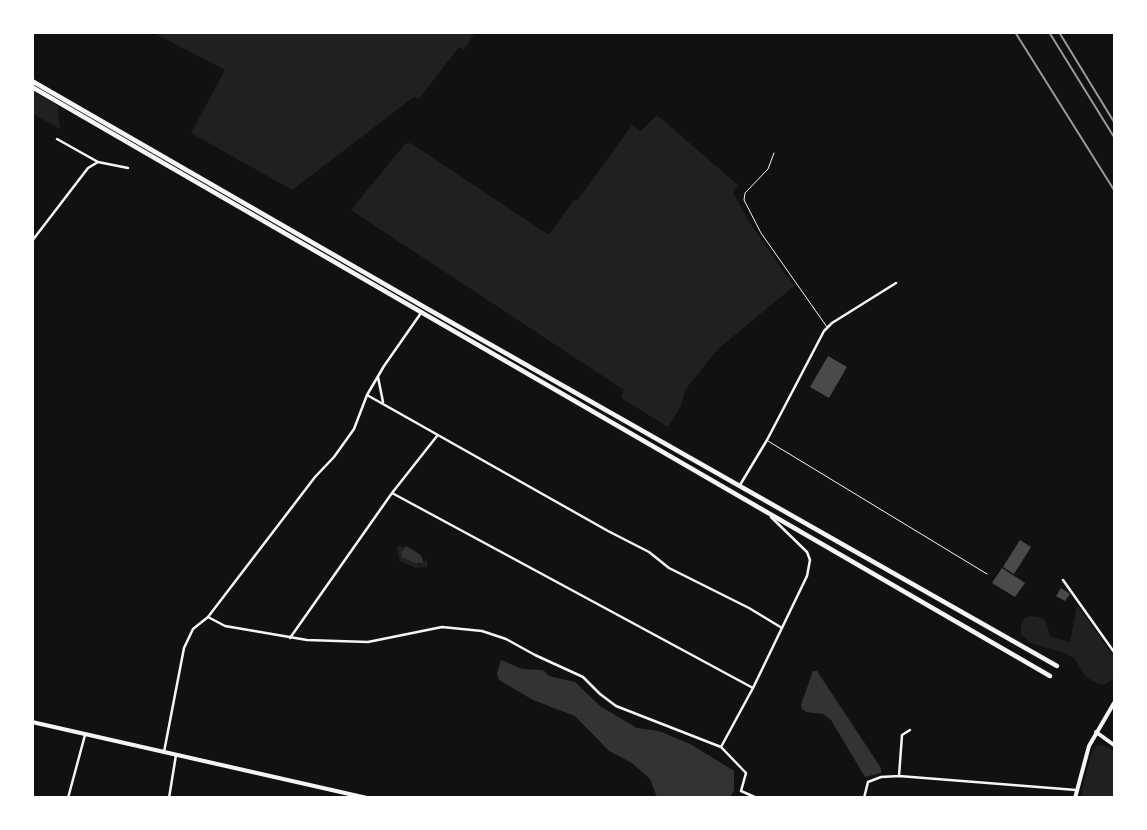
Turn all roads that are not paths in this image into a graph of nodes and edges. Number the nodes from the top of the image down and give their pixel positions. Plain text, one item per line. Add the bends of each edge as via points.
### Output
1 (32, 81) edge
2 (32, 87) edge
3 (57, 139) dead end
4 (774, 153) dead end
5 (98, 162) junction
6 (128, 168) dead end
7 (32, 241) edge
8 (896, 283) dead end
9 (422, 312) junction
10 (827, 328) junction
11 (378, 375) junction
12 (367, 395) junction
13 (383, 402) junction
14 (437, 436) junction
15 (767, 440) junction
16 (740, 485) junction
17 (392, 493) junction
18 (761, 508) junction
19 (986, 574) dead end
20 (1063, 580) dead end
21 (208, 616) junction
22 (782, 628) junction
23 (290, 638) junction
24 (1114, 652) edge
25 (1057, 666) dead end
26 (1050, 676) dead end
27 (753, 688) junction
28 (1114, 703) edge
29 (32, 722) edge
30 (910, 730) dead end
31 (1096, 732) junction
32 (86, 733) junction
33 (1114, 745) edge
34 (721, 747) junction
35 (164, 752) junction
36 (176, 755) junction
37 (899, 776) junction
38 (1076, 790) junction
39 (68, 798) edge
40 (169, 798) edge
41 (367, 798) edge
42 (757, 798) edge
43 (864, 798) edge
44 (1075, 798) edge

1 - 16 highway
2 - 9 highway
3 - 5 street
4 - 10 lane via 768,170 745,193 744,200 761,233
5 - 6 street
5 - 7 street via 88,168
8 - 10 street
9 - 11 street
9 - 18 highway
10 - 15 street
11 - 12 street
11 - 13 street
12 - 13 street
12 - 21 street via 354,429 334,457
13 - 14 street
14 - 17 street
14 - 22 street
15 - 16 street
15 - 19 lane
16 - 25 highway
17 - 23 street
17 - 27 street
18 - 22 street via 796,539 808,552 810,560 807,576
18 - 26 highway
20 - 24 street
21 - 23 street via 225,626
21 - 35 street via 193,629 184,648
22 - 27 street
23 - 34 street via 368,642 442,627 482,631 506,639 583,677 616,706
27 - 34 street
28 - 31 street
29 - 32 street
30 - 37 street via 902,735
31 - 33 street
31 - 38 street
32 - 35 street
32 - 39 street
34 - 42 street via 746,773 741,791
35 - 36 street
36 - 40 street
36 - 41 street
37 - 38 street
37 - 43 street via 868,782
38 - 44 street

